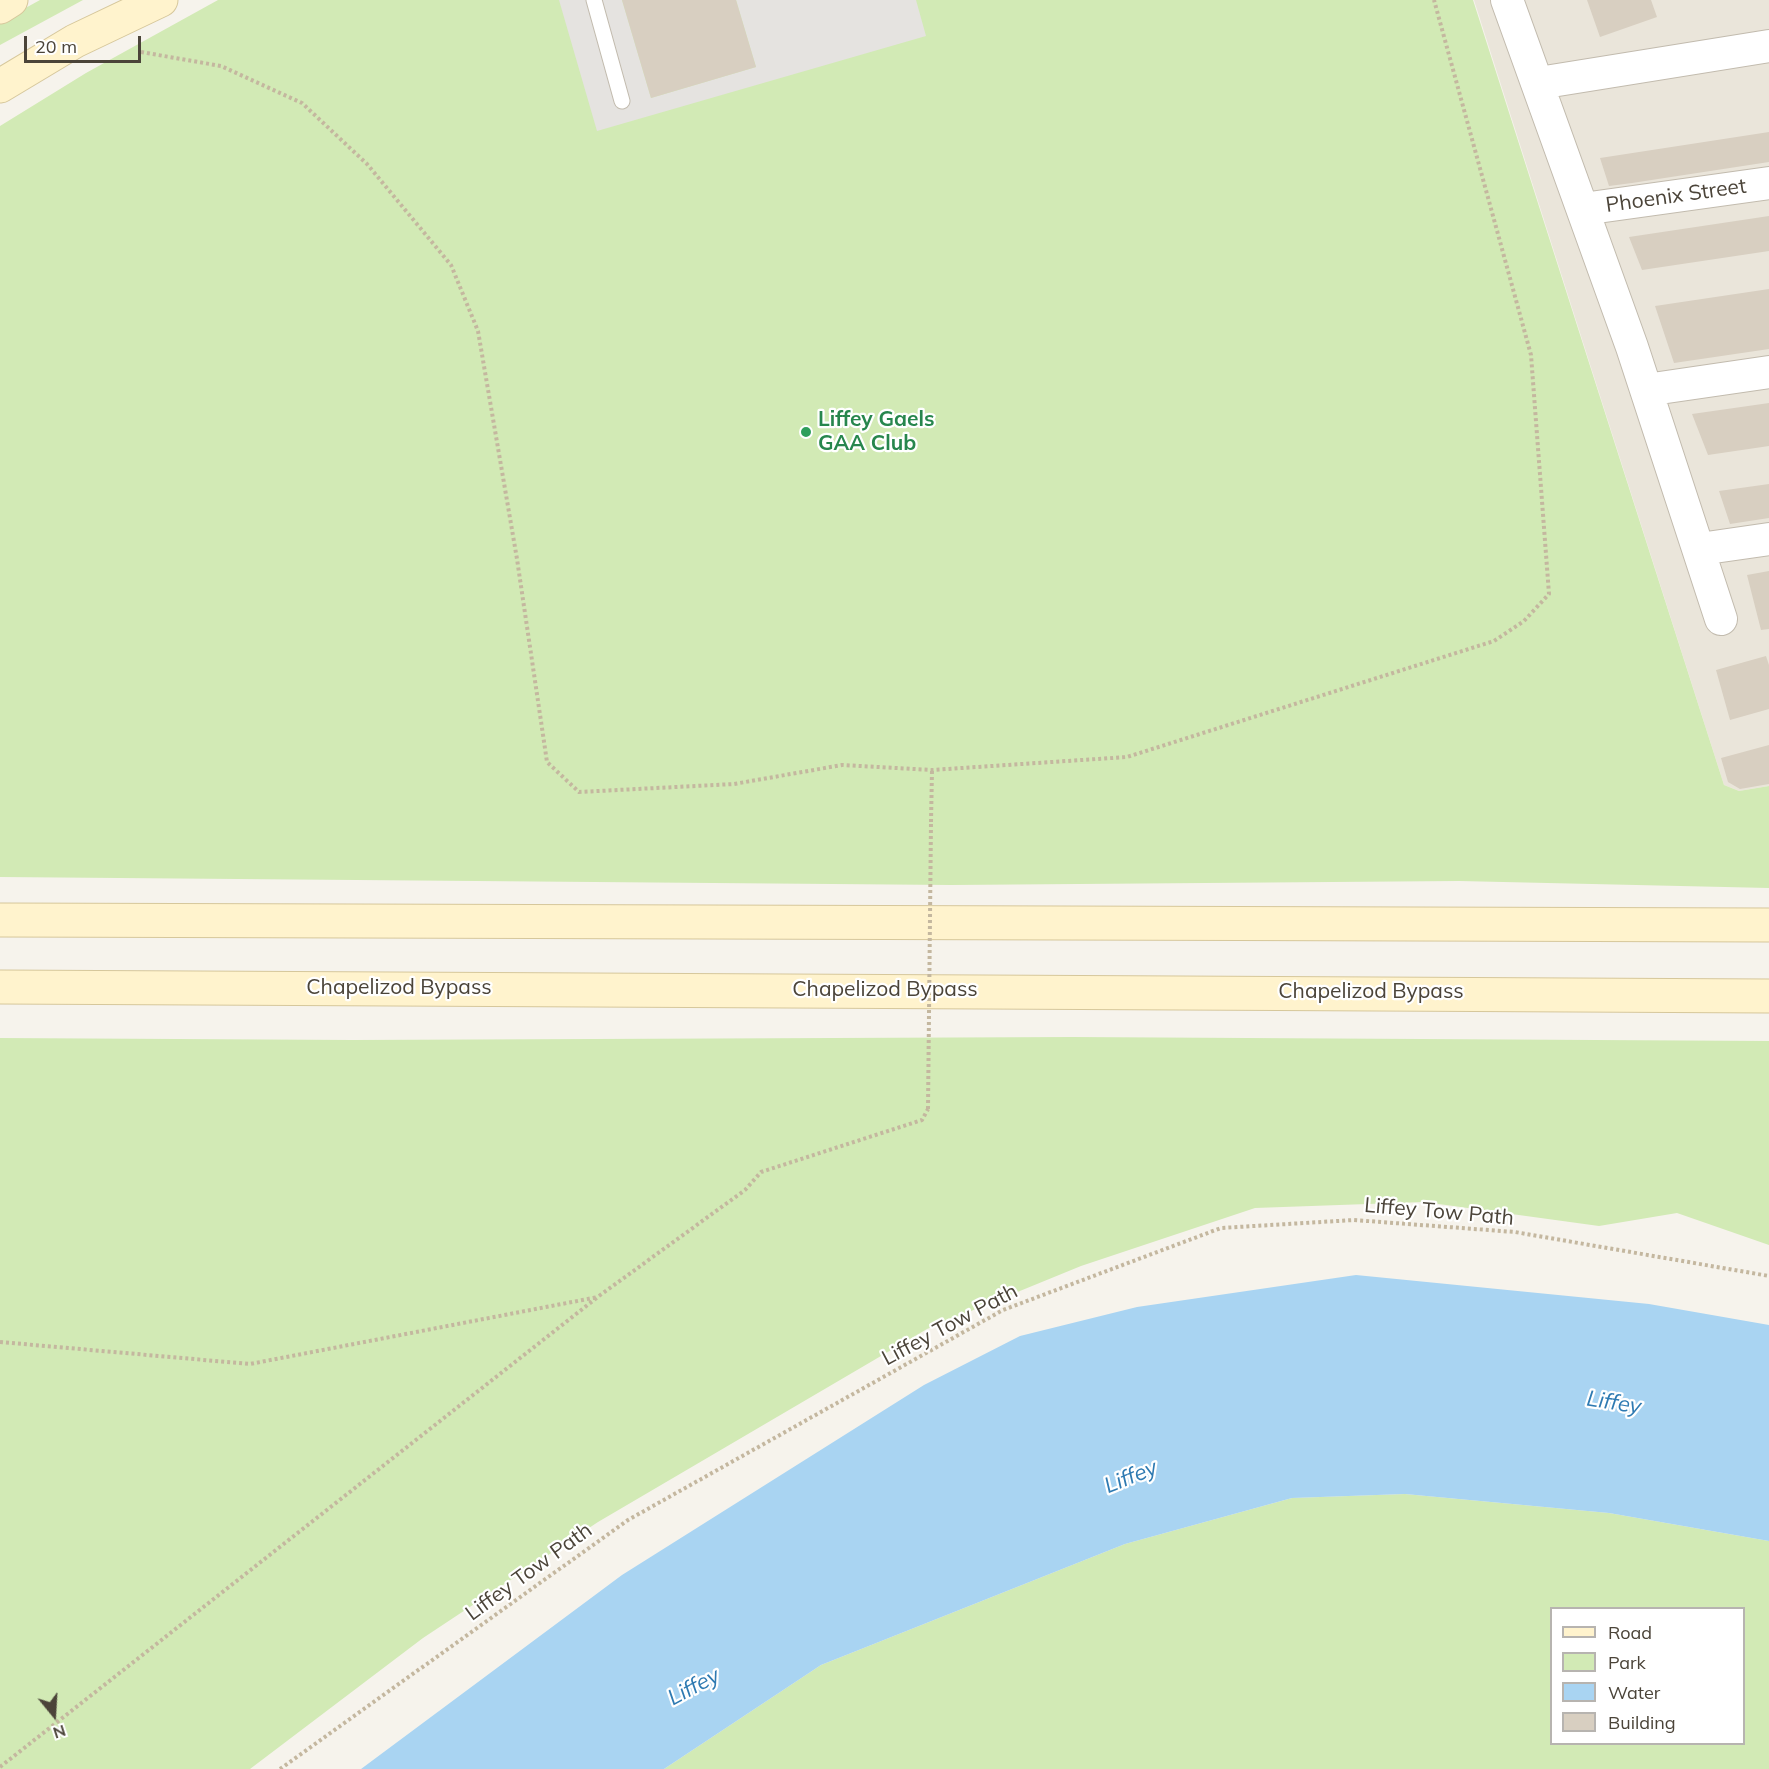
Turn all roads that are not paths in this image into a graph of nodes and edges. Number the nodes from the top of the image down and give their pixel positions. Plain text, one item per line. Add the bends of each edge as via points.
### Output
1 (11, 0) edge
2 (161, 0) edge
3 (594, 0) edge
4 (1507, 0) edge
5 (0, 7) edge
6 (1769, 46) edge
7 (1539, 83) junction
8 (0, 86) edge
9 (622, 101) dead end
10 (1769, 183) edge
11 (1582, 209) junction
12 (1769, 372) edge
13 (1646, 390) junction
14 (1769, 539) edge
15 (1700, 549) junction
16 (1721, 619) dead end
17 (0, 920) edge
18 (1769, 925) edge
19 (0, 987) edge
20 (1769, 996) edge

1 - 5 main road
2 - 8 main road via 75,41
3 - 9 lane
4 - 7 street
6 - 7 street
7 - 11 street
10 - 11 street, Phoenix Street
11 - 13 street
12 - 13 street
13 - 15 street
14 - 15 street
15 - 16 street
17 - 18 main road
19 - 20 main road, Chapelizod Bypass

